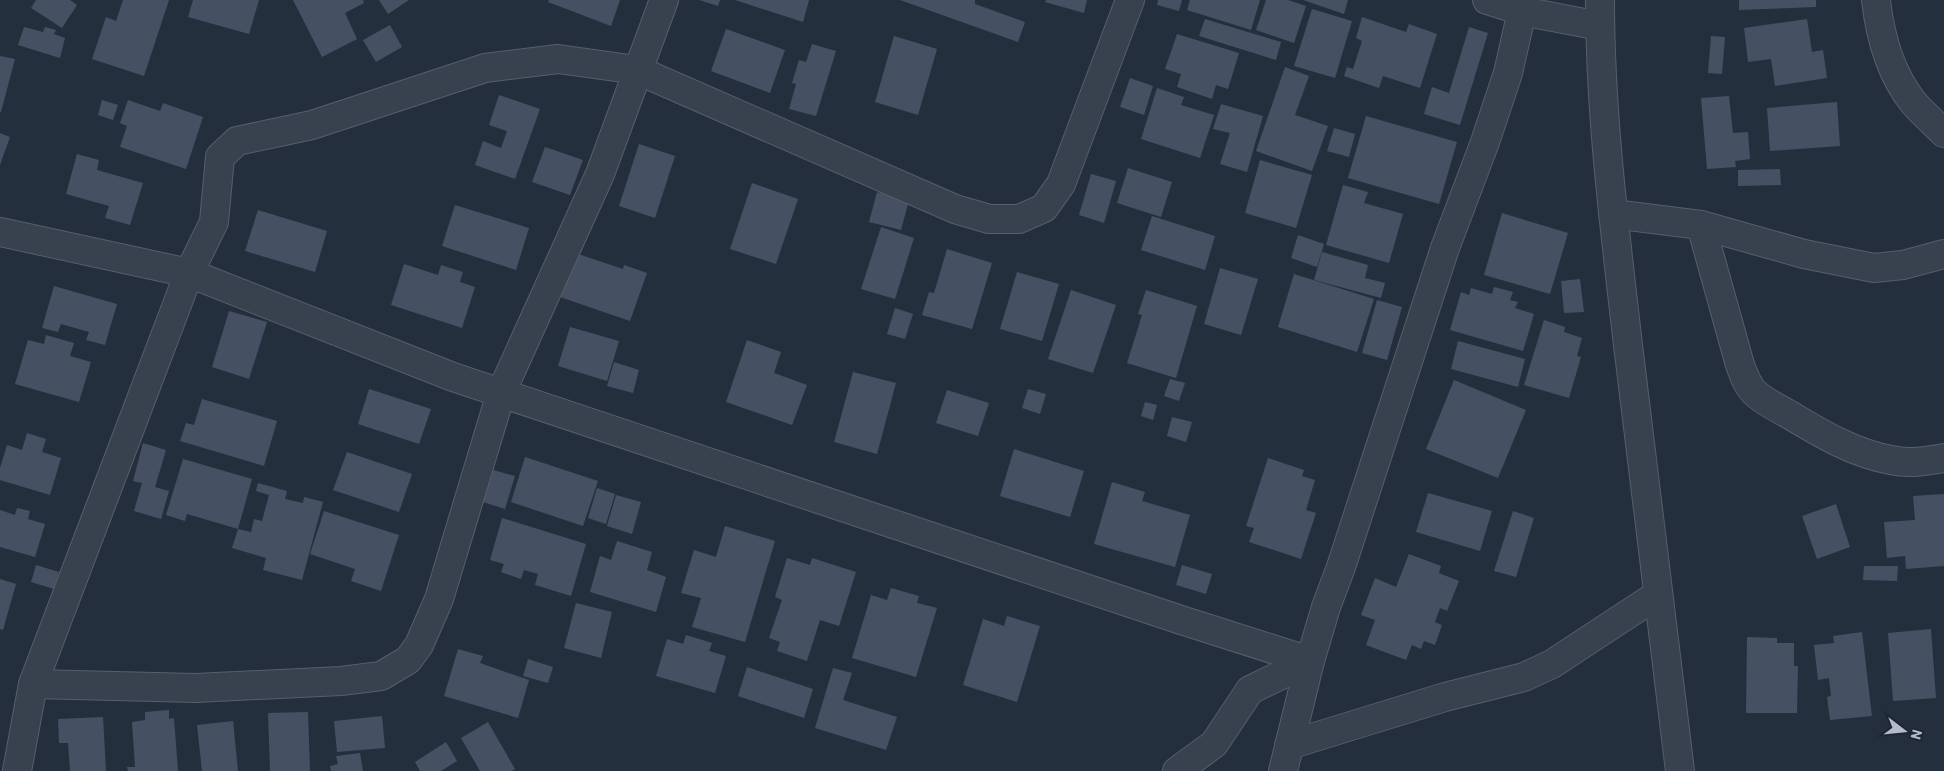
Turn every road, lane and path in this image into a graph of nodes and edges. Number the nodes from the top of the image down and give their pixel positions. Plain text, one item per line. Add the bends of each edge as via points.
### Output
1 (664, 0) edge
2 (1130, 0) edge
3 (1487, 0) edge
4 (1876, 0) edge
5 (1522, 11) junction
6 (1600, 13) edge
7 (637, 70) junction
8 (1944, 133) edge
9 (1613, 214) junction
10 (1701, 225) junction
11 (0, 232) edge
12 (1944, 254) edge
13 (189, 273) junction
14 (501, 393) junction
15 (1944, 458) edge
16 (1657, 595) junction
17 (1310, 661) junction
18 (33, 684) junction
19 (1286, 758) edge
20 (18, 771) edge
21 (1177, 771) edge
22 (1680, 771) edge

1 - 7 street
2 - 7 street via 1061,184 1044,208 1019,220 989,220 955,209
3 - 5 street
4 - 8 street via 1880,30 1892,66 1913,102
5 - 6 street
5 - 17 street via 1508,73 1445,248
6 - 9 street via 1605,130
7 - 13 street via 558,59 485,68 312,125 236,141 220,157 214,222
7 - 14 street via 600,174
9 - 10 street
9 - 16 street
10 - 12 street via 1804,254 1874,268 1903,265
10 - 15 street via 1740,365 1754,391 1832,440 1862,452 1914,463
11 - 13 street
13 - 14 street via 452,377
13 - 18 street
14 - 17 street
14 - 18 street via 429,624 420,645 408,660 395,669 381,676 342,681 196,688
16 - 19 street via 1552,664 1524,677 1445,697
16 - 22 street
17 - 19 street
17 - 21 street via 1250,690 1214,744
18 - 20 street

